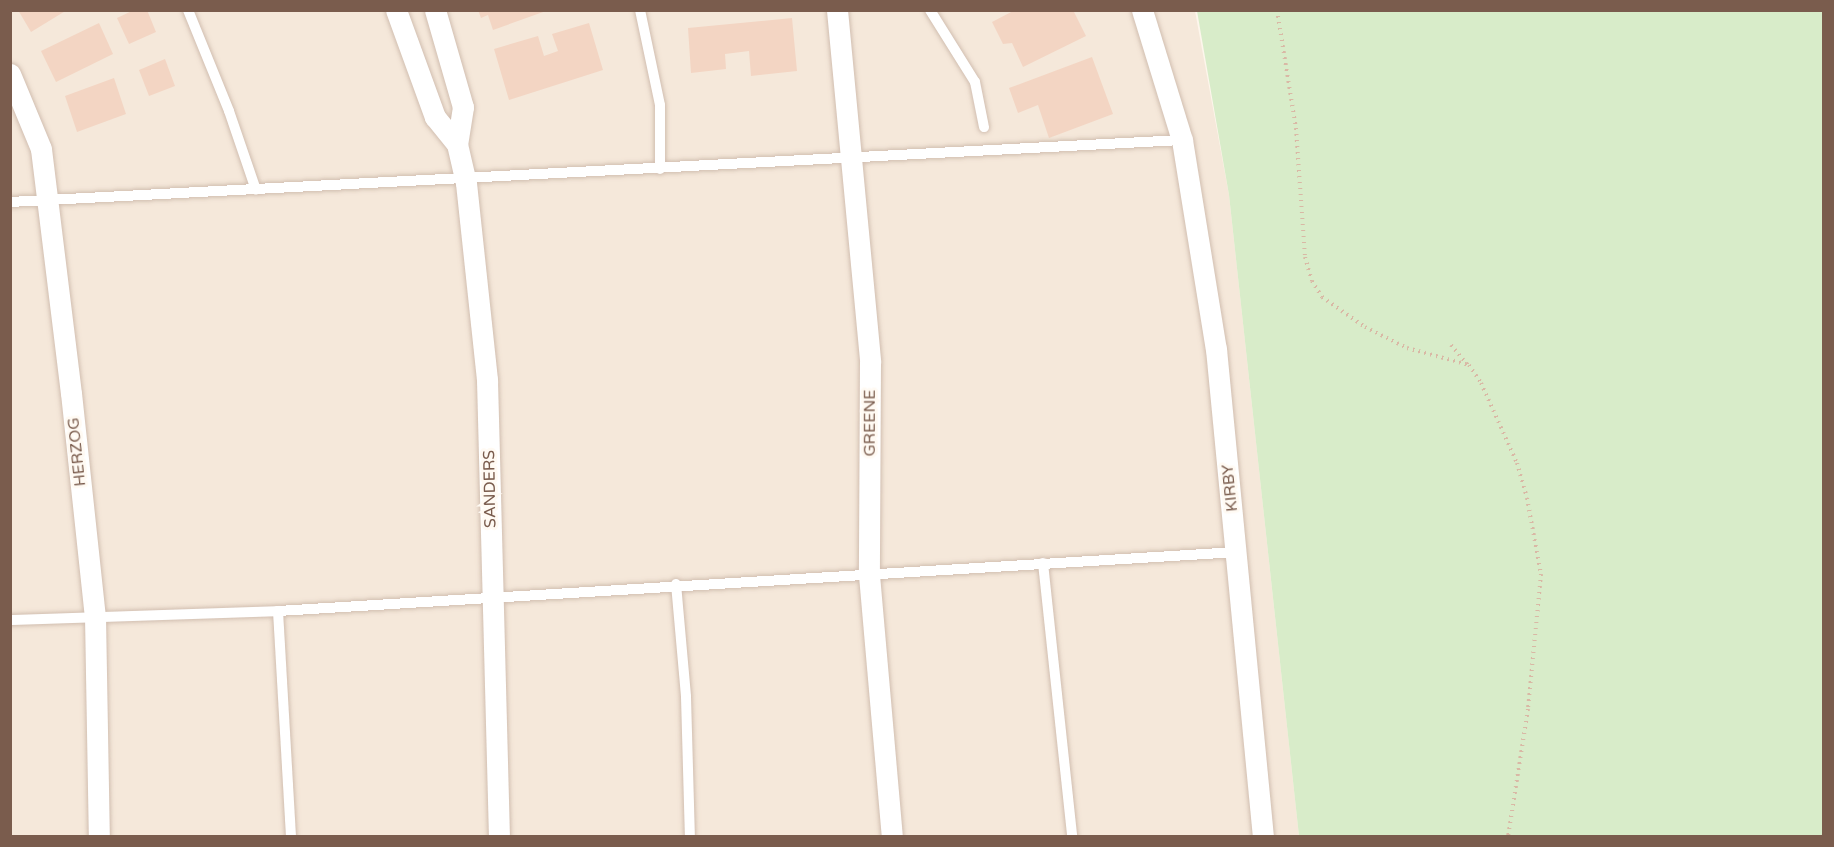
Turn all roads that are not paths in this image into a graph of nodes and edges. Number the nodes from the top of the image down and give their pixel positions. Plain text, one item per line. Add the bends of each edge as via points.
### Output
1 (188, 10) edge
2 (396, 10) edge
3 (435, 10) edge
4 (640, 10) edge
5 (837, 10) edge
6 (930, 10) edge
7 (1142, 10) edge
8 (10, 74) edge
9 (984, 127) dead end
10 (1182, 140) junction
11 (457, 144) junction
12 (850, 160) junction
13 (660, 169) junction
14 (465, 179) junction
15 (256, 190) junction
16 (47, 201) junction
17 (10, 202) edge
18 (1236, 552) junction
19 (1043, 563) junction
20 (869, 575) junction
21 (676, 584) junction
22 (493, 597) junction
23 (278, 611) junction
24 (95, 616) junction
25 (10, 620) edge
26 (99, 837) edge
27 (291, 837) edge
28 (499, 837) edge
29 (690, 837) edge
30 (892, 837) edge
31 (1072, 837) edge
32 (1263, 837) edge

1 - 15 lane via 230,111
2 - 11 street, SANDERS via 435,117
3 - 11 street, SANDERS via 463,107
4 - 13 lane via 660,105
5 - 12 street, GREENE
6 - 9 lane via 975,82
7 - 10 street, KIRBY
8 - 16 street, HERZOG via 41,149
10 - 12 lane
10 - 18 street, KIRBY via 1216,348
11 - 14 street, SANDERS
12 - 13 lane
12 - 20 street, GREENE via 870,362
13 - 14 lane
14 - 15 lane
14 - 22 street, SANDERS via 487,380
15 - 16 lane
16 - 17 lane
16 - 24 street, HERZOG
18 - 19 lane
18 - 32 street, KIRBY
19 - 20 lane
19 - 31 lane
20 - 21 lane
20 - 30 street, GREENE
21 - 22 lane
21 - 29 lane via 686,697
22 - 23 lane
22 - 28 street, SANDERS
23 - 24 lane via 121,619
23 - 27 lane
24 - 25 lane
24 - 26 street, HERZOG

